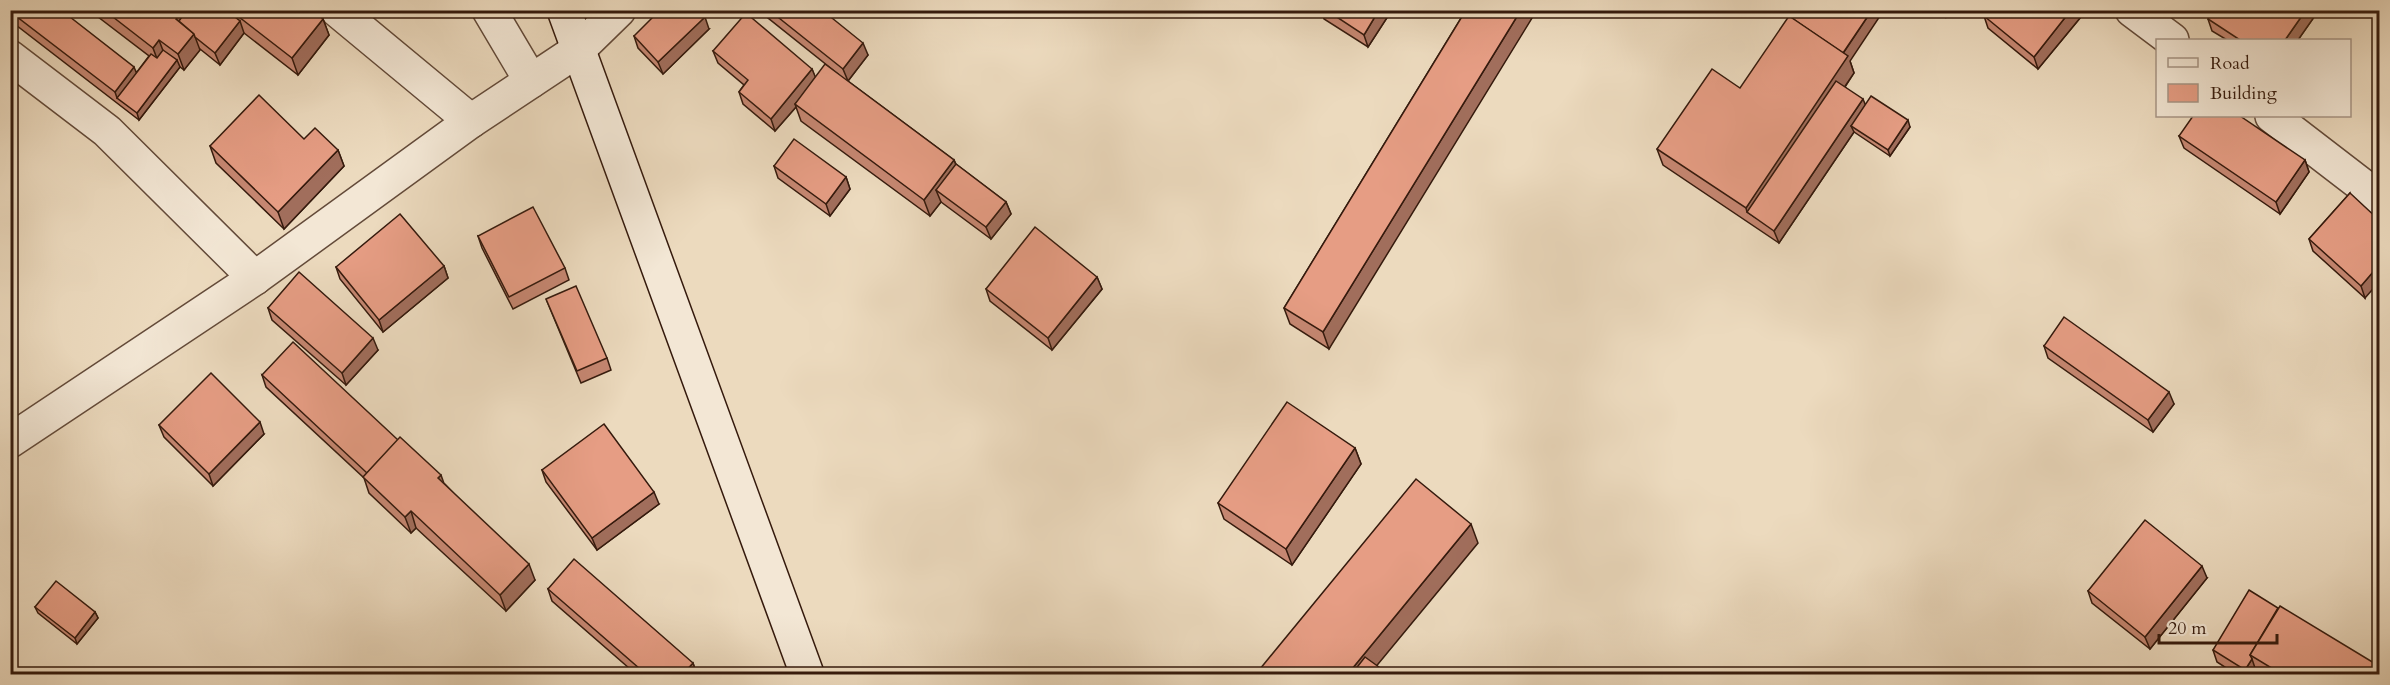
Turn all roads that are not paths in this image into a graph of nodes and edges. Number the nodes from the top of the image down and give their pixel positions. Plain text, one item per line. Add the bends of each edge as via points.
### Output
1 (337, 10) edge
2 (489, 10) edge
3 (564, 10) edge
4 (619, 10) edge
5 (2132, 10) edge
6 (2171, 39) edge
7 (578, 50) junction
8 (10, 57) edge
9 (531, 81) junction
10 (2273, 117) edge
11 (471, 121) junction
12 (2379, 199) edge
13 (255, 278) junction
14 (10, 441) edge
15 (807, 675) edge

1 - 11 street
2 - 9 street
3 - 7 street
4 - 7 street
5 - 6 street
7 - 9 street
7 - 15 street
8 - 13 street via 107,131
9 - 11 street
10 - 12 street
11 - 13 street
13 - 14 street

